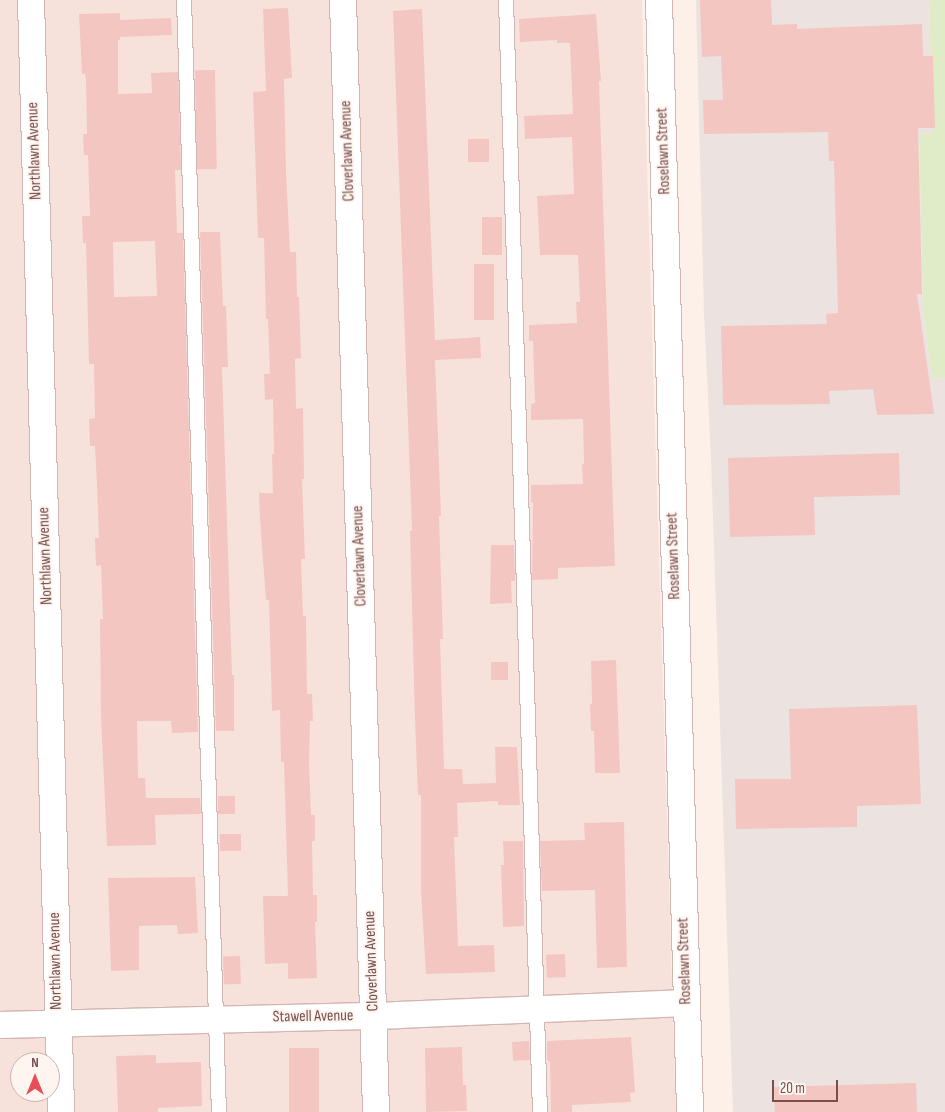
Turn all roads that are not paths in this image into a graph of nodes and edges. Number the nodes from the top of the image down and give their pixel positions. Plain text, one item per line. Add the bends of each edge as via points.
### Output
1 (31, 0) edge
2 (184, 0) edge
3 (343, 0) edge
4 (506, 0) edge
5 (660, 0) edge
6 (686, 1003) junction
7 (536, 1010) junction
8 (374, 1015) junction
9 (218, 1019) junction
10 (58, 1023) junction
11 (0, 1025) edge
12 (61, 1112) edge
13 (220, 1112) edge
14 (376, 1112) edge
15 (540, 1112) edge
16 (690, 1112) edge

1 - 10 street, Northlawn Avenue
2 - 9 lane
3 - 8 street, Cloverlawn Avenue
4 - 7 lane
5 - 6 street, Roselawn Street
6 - 7 street, Stawell Avenue
6 - 16 street, Roselawn Street
7 - 8 street, Stawell Avenue
7 - 15 lane
8 - 9 street, Stawell Avenue
8 - 14 street, Cloverlawn Avenue
9 - 10 street, Stawell Avenue
9 - 13 lane
10 - 11 street, Stawell Avenue
10 - 12 street, Northlawn Avenue

